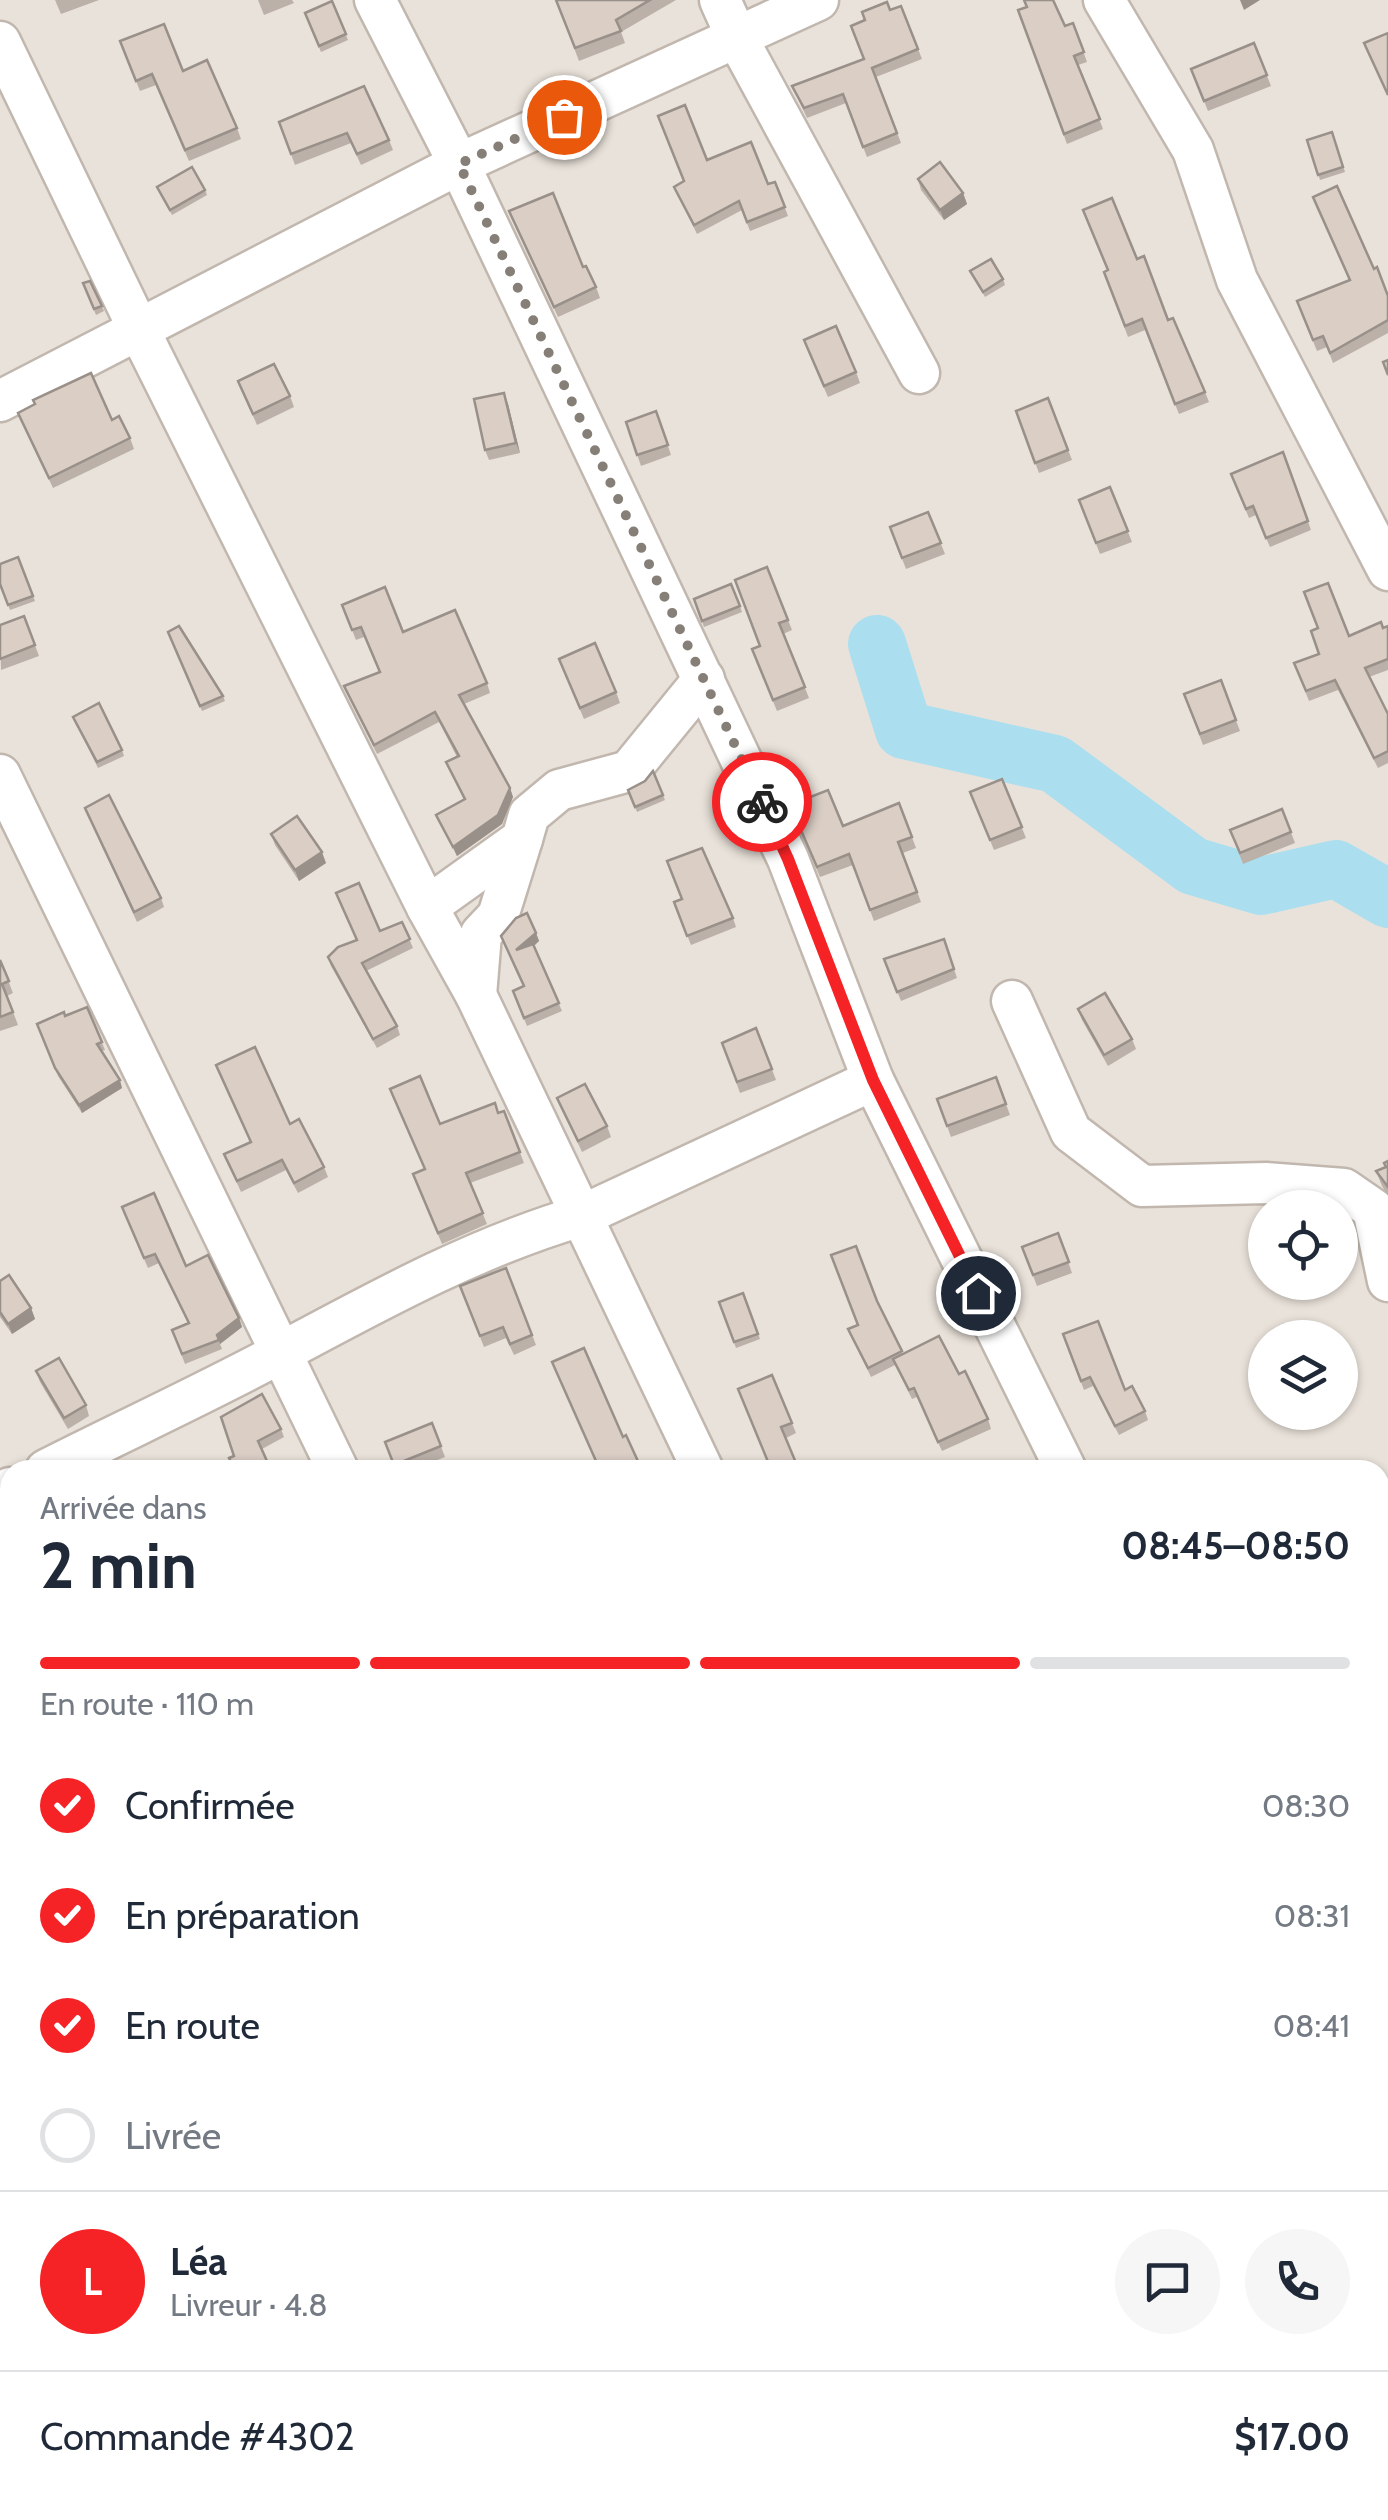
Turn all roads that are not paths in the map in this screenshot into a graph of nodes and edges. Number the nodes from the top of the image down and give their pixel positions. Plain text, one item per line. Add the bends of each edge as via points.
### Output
1 (375, 0) edge
2 (720, 0) edge
3 (818, 0) edge
4 (1104, 0) edge
5 (738, 38) junction
6 (0, 42) edge
7 (459, 164) junction
8 (138, 330) junction
9 (919, 372) dead end
10 (0, 401) edge
11 (1388, 570) edge
12 (704, 679) junction
13 (0, 775) edge
14 (522, 839) junction
15 (427, 907) junction
16 (476, 995) junction
17 (1012, 1001) dead end
18 (873, 1080) junction
19 (581, 1216) junction
20 (1388, 1281) edge
21 (281, 1353) junction
22 (66, 1460) edge
23 (333, 1460) edge
24 (698, 1460) edge
25 (1061, 1460) edge

1 - 7 street
2 - 5 street
3 - 5 street
4 - 11 street via 1193,150 1237,280
5 - 7 street
5 - 9 street
6 - 8 street
7 - 8 street
7 - 12 street
8 - 10 street
8 - 15 street
12 - 14 street via 629,771 559,790 529,815
12 - 18 street via 788,859
13 - 21 street
14 - 15 street
14 - 16 street via 498,916 481,934
15 - 16 street
16 - 19 street
17 - 20 street via 1071,1132 1142,1186 1344,1189 1373,1209
18 - 19 street
18 - 25 street
19 - 21 street via 400,1287
19 - 24 street
21 - 22 street
21 - 23 street

